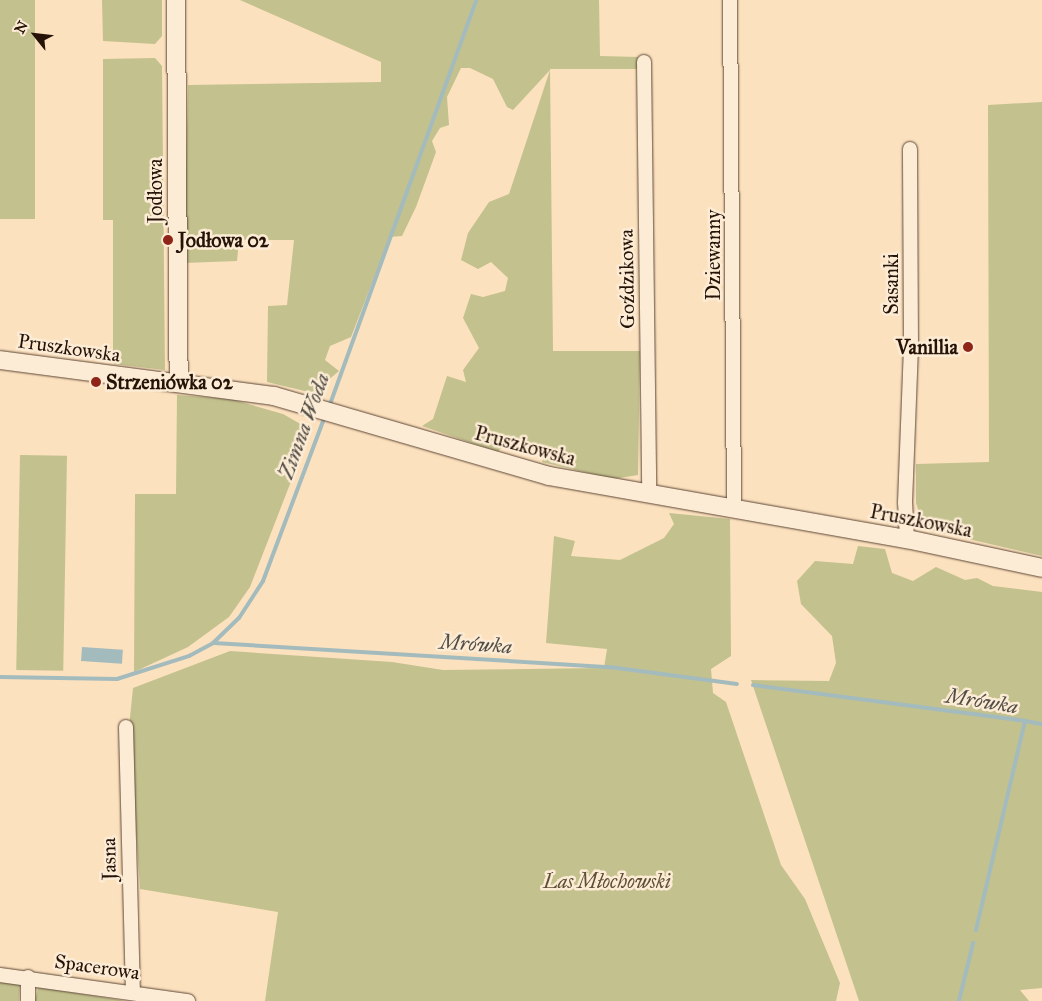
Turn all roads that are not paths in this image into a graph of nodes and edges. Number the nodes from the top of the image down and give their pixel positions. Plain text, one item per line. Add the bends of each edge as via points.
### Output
1 (176, 0) edge
2 (730, 0) edge
3 (644, 62) dead end
4 (910, 149) dead end
5 (0, 360) edge
6 (178, 382) junction
7 (649, 495) junction
8 (734, 510) junction
9 (907, 539) junction
10 (1042, 568) edge
11 (126, 726) dead end
12 (0, 975) edge
13 (28, 978) junction
14 (133, 991) junction
15 (28, 1001) edge
16 (188, 1001) edge

1 - 6 street, Jodłowa
2 - 8 street, Dziewanny
3 - 7 street, Goździkowa
4 - 9 street, Sasanki via 911,345 904,503
5 - 6 street, Pruszkowska via 74,372
6 - 7 street, Pruszkowska via 239,389 326,409 549,476
7 - 8 street, Pruszkowska
8 - 9 street, Pruszkowska
9 - 10 street, Pruszkowska
11 - 14 street, Jasna
12 - 13 street, Spacerowa
13 - 14 street, Spacerowa
13 - 15 street
14 - 16 street, Spacerowa

